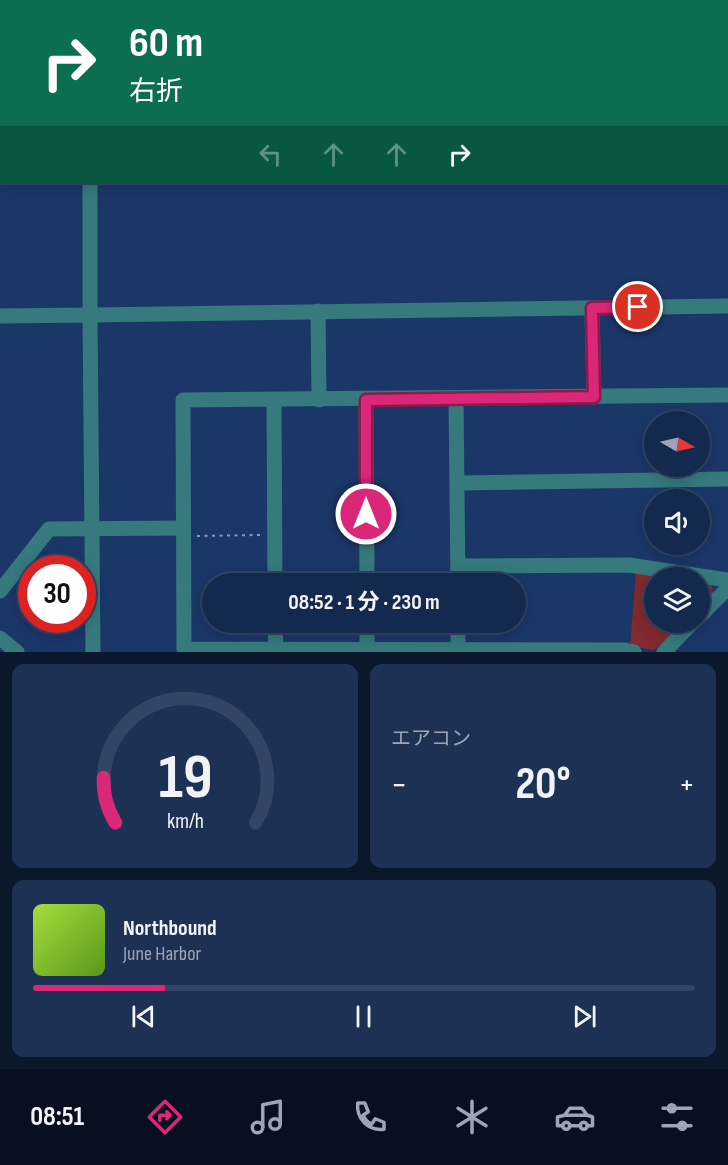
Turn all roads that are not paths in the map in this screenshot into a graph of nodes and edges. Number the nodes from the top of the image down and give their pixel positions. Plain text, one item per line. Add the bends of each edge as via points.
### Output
1 (90, 183) edge
2 (728, 306) edge
3 (592, 308) junction
4 (318, 311) junction
5 (90, 315) junction
6 (0, 316) edge
7 (728, 395) edge
8 (594, 397) junction
9 (456, 398) junction
10 (274, 400) junction
11 (319, 400) junction
12 (366, 400) junction
13 (728, 479) edge
14 (457, 483) junction
15 (92, 529) junction
16 (183, 532) junction
17 (458, 566) junction
18 (275, 573) edge
19 (367, 573) edge
20 (458, 573) edge
21 (728, 580) edge
22 (728, 588) edge
23 (0, 591) edge
24 (710, 606) edge
25 (275, 633) edge
26 (367, 633) edge
27 (459, 633) edge
28 (682, 633) edge
29 (0, 638) edge
30 (276, 651) edge
31 (367, 651) edge
32 (460, 651) edge
33 (576, 651) edge
34 (18, 652) edge
35 (93, 652) edge
36 (634, 652) edge
37 (664, 652) edge

1 - 5 street
2 - 3 street
3 - 4 street
3 - 8 street
4 - 5 street
4 - 11 street
5 - 6 street
5 - 15 street
7 - 8 street
8 - 9 street
9 - 12 street
9 - 14 street
10 - 11 street
10 - 16 street via 183,400
10 - 18 street
11 - 12 street
12 - 19 street
13 - 14 street
14 - 17 street
15 - 16 street
15 - 23 street via 49,529
15 - 35 street
16 - 30 street via 184,649
17 - 20 street
17 - 21 street via 629,565
22 - 24 street
25 - 30 street
26 - 31 street
27 - 32 street
28 - 37 street
29 - 34 street
30 - 31 street
31 - 32 street
32 - 33 street
33 - 36 street

